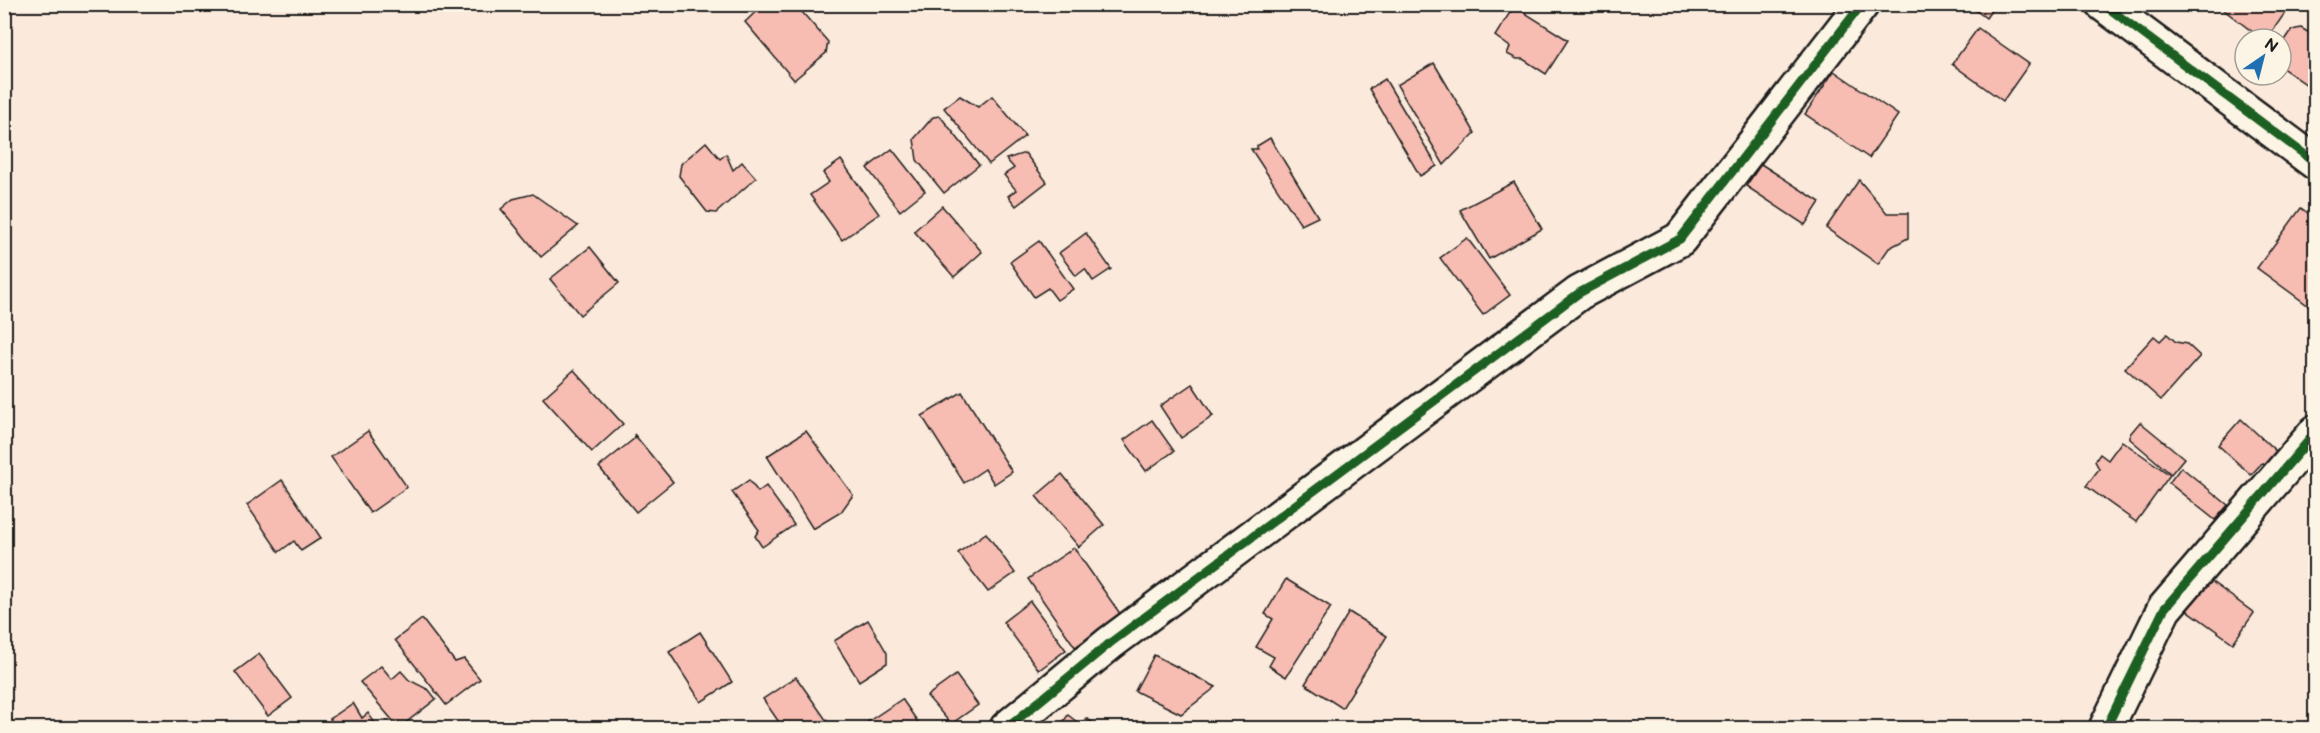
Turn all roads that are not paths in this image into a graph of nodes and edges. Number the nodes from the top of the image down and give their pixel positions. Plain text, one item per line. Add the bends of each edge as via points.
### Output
1 (1862, 4) edge
2 (2103, 4) edge
3 (2316, 163) edge
4 (2316, 432) edge
5 (1006, 729) edge
6 (2106, 729) edge

1 - 5 street via 1680,238 1579,293 1110,643
2 - 3 street
4 - 6 street via 2164,609

